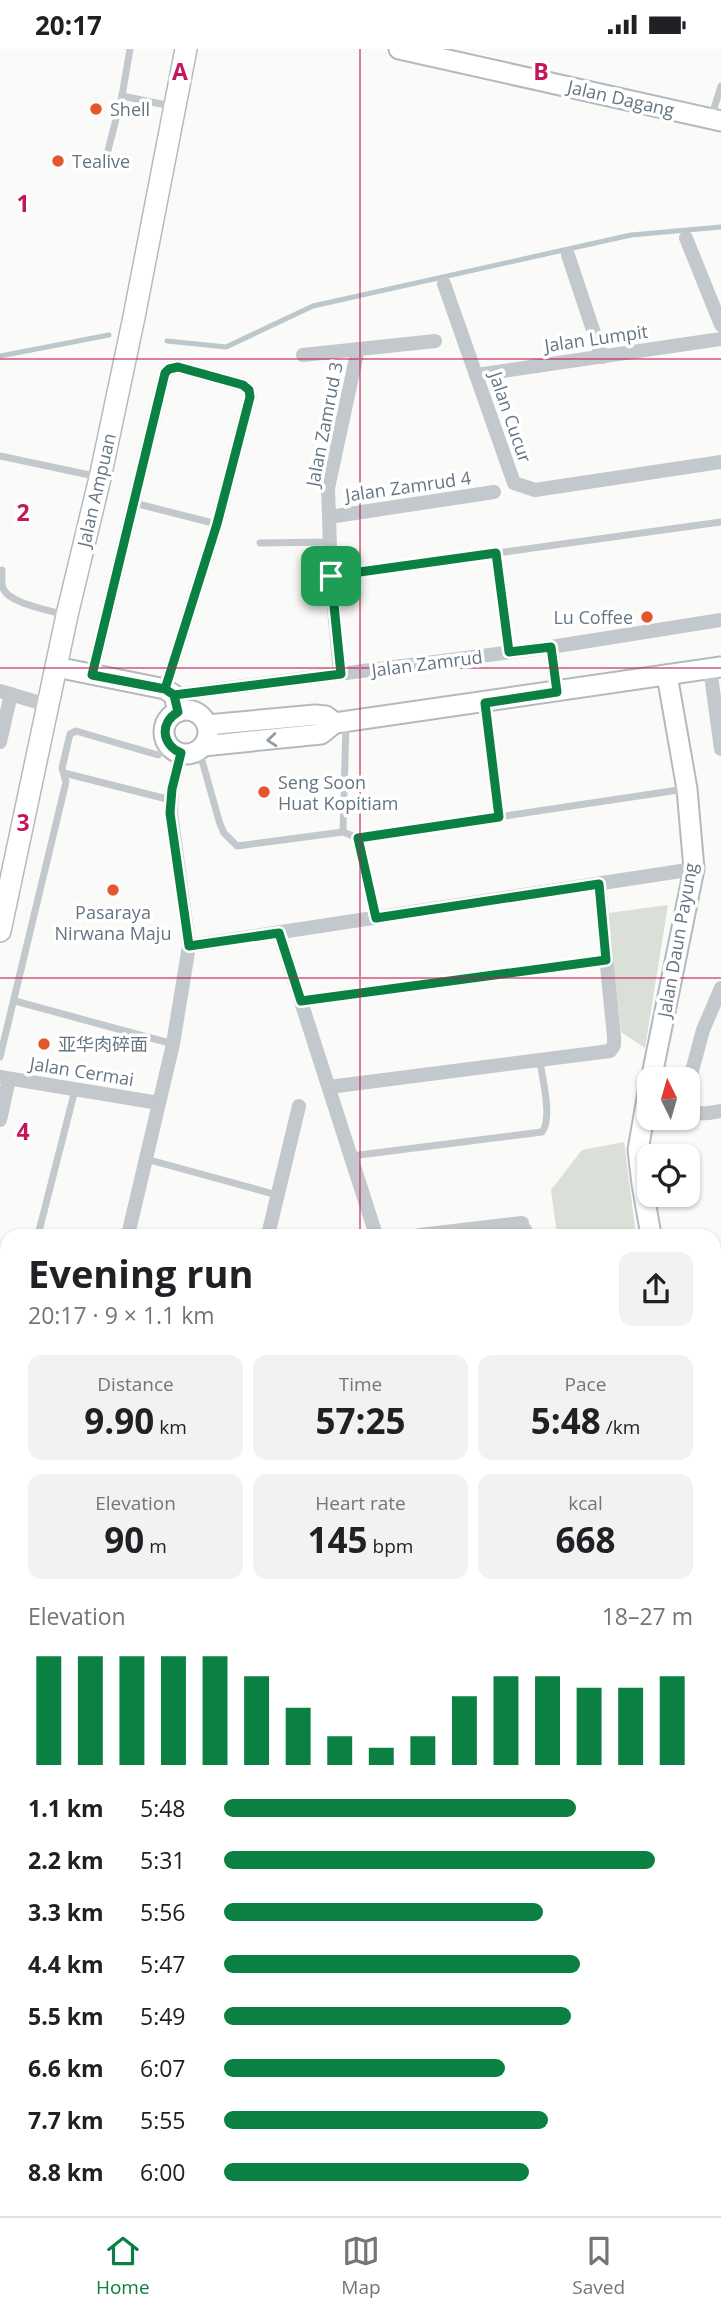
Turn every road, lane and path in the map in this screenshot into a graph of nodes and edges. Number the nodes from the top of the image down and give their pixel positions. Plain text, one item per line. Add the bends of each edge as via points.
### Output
1 (130, 49) edge
2 (186, 49) edge
3 (399, 49) edge
4 (721, 86) edge
5 (122, 96) junction
6 (175, 107) junction
7 (716, 119) edge
8 (105, 162) dead end
9 (686, 238) dead end
10 (568, 255) dead end
11 (444, 284) dead end
12 (721, 325) edge
13 (721, 339) edge
14 (435, 341) dead end
15 (358, 349) junction
16 (303, 355) dead end
17 (602, 356) junction
18 (476, 375) junction
19 (0, 456) edge
20 (721, 463) edge
21 (100, 478) junction
22 (494, 492) dead end
23 (134, 503) junction
24 (329, 517) junction
25 (721, 522) edge
26 (217, 524) junction
27 (330, 542) junction
28 (260, 543) dead end
29 (496, 553) junction
30 (2, 570) dead end
31 (331, 576) junction
32 (67, 615) junction
33 (721, 620) edge
34 (551, 647) junction
35 (509, 652) junction
36 (56, 667) junction
37 (715, 667) edge
38 (341, 674) junction
39 (92, 675) junction
40 (667, 675) junction
41 (5, 692) edge
42 (557, 692) junction
43 (172, 698) junction
44 (485, 703) junction
45 (47, 705) junction
46 (340, 723) junction
47 (207, 725) junction
48 (0, 742) edge
49 (188, 749) junction
50 (721, 749) edge
51 (64, 773) junction
52 (687, 789) junction
53 (171, 800) junction
54 (499, 817) junction
55 (343, 832) junction
56 (358, 838) junction
57 (694, 869) junction
58 (599, 884) junction
59 (376, 918) junction
60 (0, 931) edge
61 (279, 933) junction
62 (189, 946) junction
63 (606, 960) junction
64 (721, 988) edge
65 (15, 1001) junction
66 (301, 1001) junction
67 (173, 1044) junction
68 (0, 1057) edge
69 (540, 1060) junction
70 (654, 1067) edge
71 (693, 1067) edge
72 (5, 1078) edge
73 (329, 1087) junction
74 (75, 1090) junction
75 (159, 1103) junction
76 (299, 1107) dead end
77 (721, 1111) edge
78 (700, 1114) edge
79 (0, 1120) edge
80 (641, 1131) edge
81 (351, 1156) junction
82 (146, 1159) junction
83 (278, 1195) junction
84 (522, 1223) joint
85 (40, 1229) edge
86 (129, 1229) edge
87 (270, 1229) edge
88 (374, 1229) edge
89 (471, 1229) edge
90 (529, 1229) edge
91 (650, 1229) edge

1 - 5 lane
2 - 6 main road, Jalan Ampuan
3 - 7 street, Jalan Dagang
4 - 7 lane
5 - 6 lane
5 - 8 lane
6 - 21 main road, Jalan Ampuan
9 - 12 street
10 - 17 street
11 - 18 street, Jalan Cucur
13 - 17 street, Jalan Lumpit
14 - 15 street
15 - 16 street
15 - 24 street, Jalan Zamrud 3 via 328,488
17 - 18 street, Jalan Lumpit
18 - 20 street, Jalan Cucur via 514,483 535,490
19 - 21 lane
21 - 32 main road, Jalan Ampuan
22 - 24 street, Jalan Zamrud 4
23 - 26 lane
23 - 26 street via 165,373 178,367 249,390
23 - 39 street
24 - 27 street, Jalan Zamrud 3
25 - 29 lane
26 - 43 street
27 - 28 lane
27 - 31 street, Jalan Zamrud 3
29 - 31 lane
29 - 35 lane
30 - 32 lane via 7,595
31 - 38 street, Jalan Zamrud 3
32 - 36 main road, Jalan Ampuan
33 - 34 street, Jalan Zamrud
34 - 35 street, Jalan Zamrud
34 - 42 street
35 - 38 street, Jalan Zamrud
36 - 39 street, Jalan Zamrud
36 - 45 main road, Jalan Ampuan
37 - 40 street
37 - 50 street
38 - 43 street, Jalan Zamrud
39 - 43 street, Jalan Zamrud
40 - 42 street
40 - 52 street, Jalan Daun Payung
41 - 45 street
41 - 48 street
42 - 44 street
43 - 47 street via 203,717
43 - 49 street via 166,740
44 - 46 street
44 - 54 lane
45 - 60 main road, Jalan Ampuan
46 - 47 street via 315,715
46 -> 49 street via 321,734
46 - 55 lane
47 - 49 street via 208,732
49 - 51 lane via 158,755 72,731
49 - 53 street
49 - 55 lane via 224,833 237,846
51 - 53 lane
51 - 65 lane via 66,782
52 - 54 lane
52 - 57 street, Jalan Daun Payung
53 - 62 street
54 - 56 lane
55 - 56 lane
56 - 59 lane
57 - 58 street
57 - 70 street, Jalan Daun Payung
58 - 59 street
58 - 63 street
59 - 61 street
61 - 62 street
61 - 66 street
62 - 67 street
63 - 66 lane
63 - 69 street via 614,1045 610,1051
64 - 71 street
65 - 67 lane
65 - 68 lane
66 - 73 street
67 - 75 street
69 - 73 street
69 - 81 lane via 547,1113 542,1132
72 - 74 street, Jalan Cermai
72 - 79 street
73 - 81 street
74 - 75 street, Jalan Cermai
74 - 85 lane
75 - 82 street
76 - 83 street
77 - 78 street
80 - 91 street via 638,1150
81 - 88 street
82 - 83 lane
82 - 86 street
83 - 87 street
84 - 89 street
84 - 90 lane

